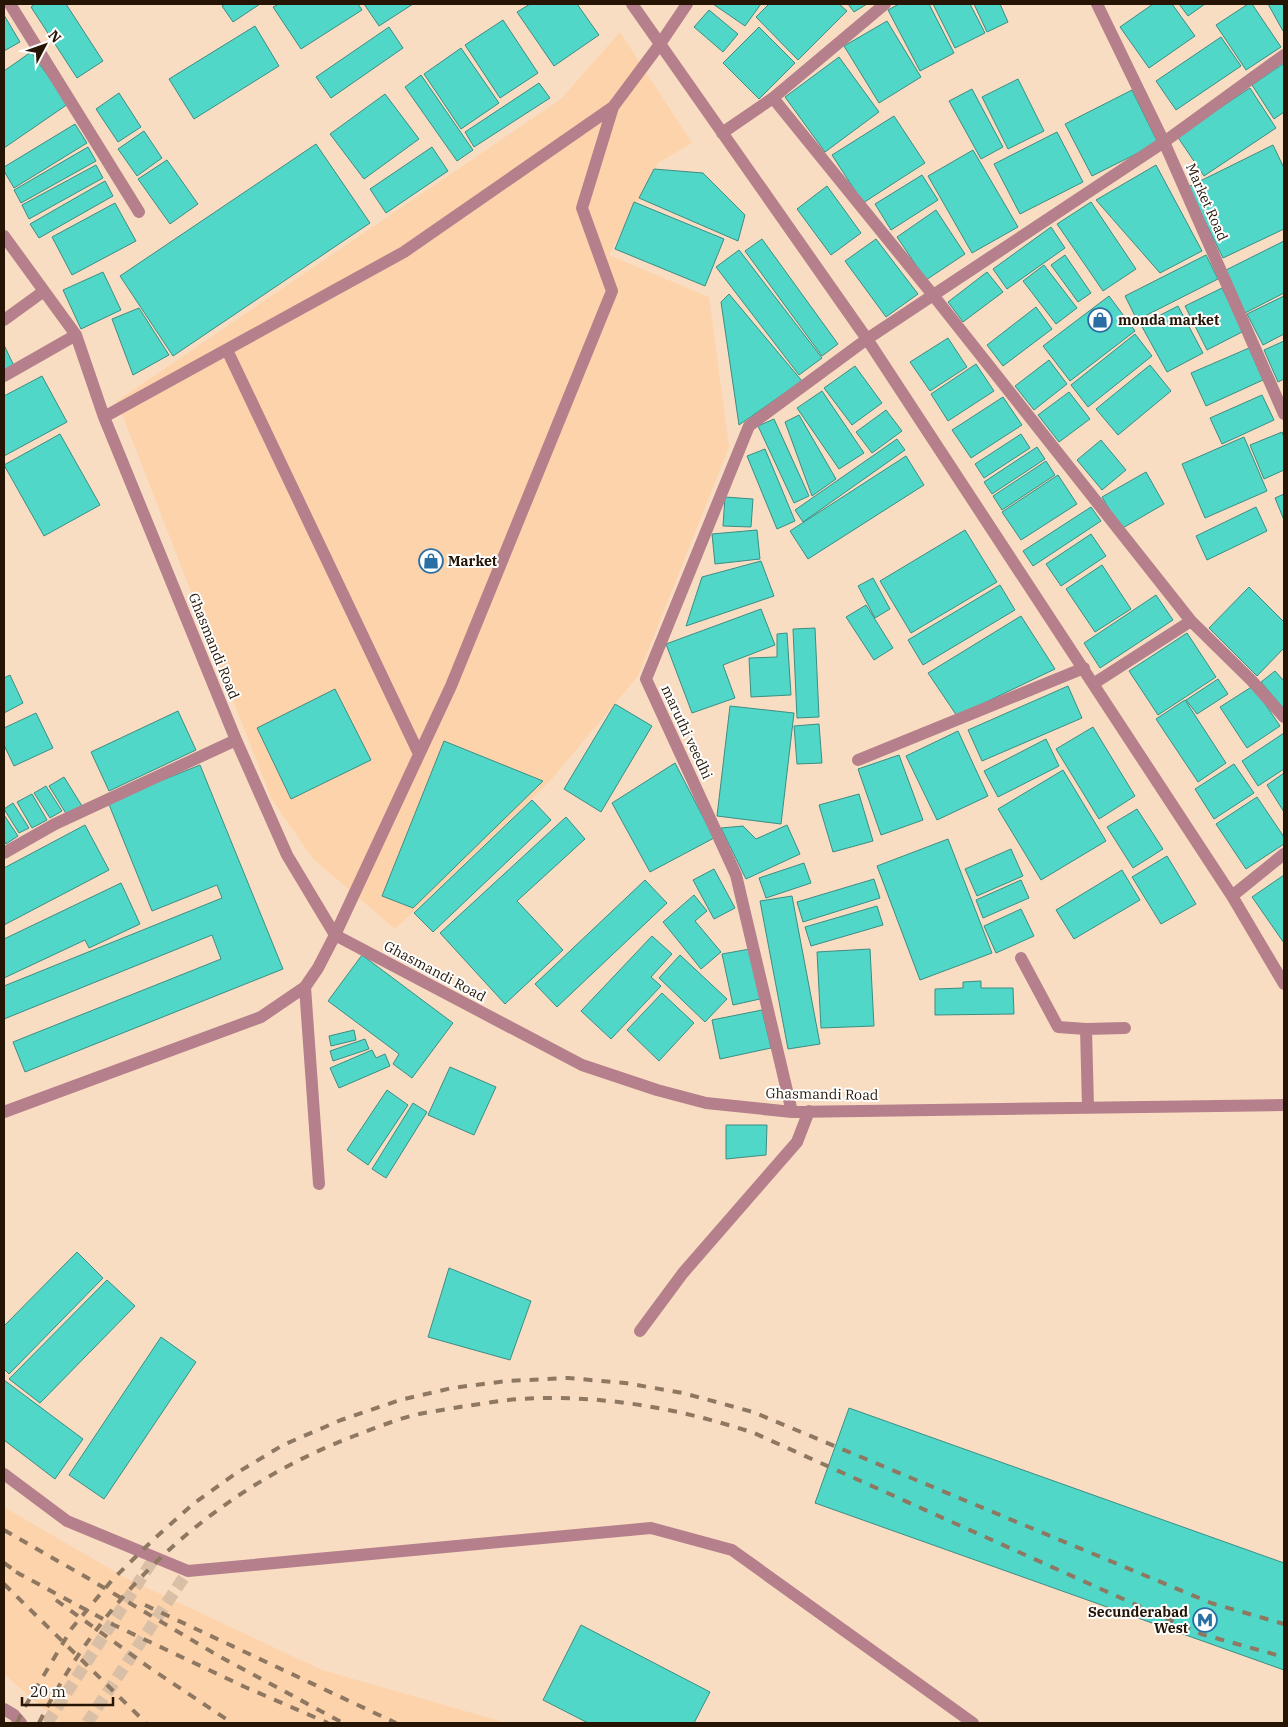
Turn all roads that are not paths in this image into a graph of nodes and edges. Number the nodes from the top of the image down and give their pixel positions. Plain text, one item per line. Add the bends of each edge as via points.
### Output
1 (10, 4) edge
2 (632, 4) edge
3 (687, 4) edge
4 (885, 4) edge
5 (1097, 4) edge
6 (660, 44) junction
7 (1284, 55) edge
8 (773, 98) junction
9 (613, 107) junction
10 (722, 133) junction
11 (1164, 142) junction
12 (139, 212) dead end
13 (4, 236) edge
14 (44, 291) junction
15 (933, 295) junction
16 (4, 320) edge
17 (76, 335) junction
18 (866, 340) junction
19 (227, 350) junction
20 (4, 376) edge
21 (1284, 414) edge
22 (104, 417) junction
23 (1191, 621) junction
24 (1084, 668) junction
25 (1093, 684) junction
26 (1284, 717) edge
27 (236, 740) junction
28 (419, 754) junction
29 (858, 760) dead end
30 (4, 853) edge
31 (1284, 854) edge
32 (1232, 896) junction
33 (335, 935) junction
34 (1021, 958) dead end
35 (1284, 984) edge
36 (305, 986) junction
37 (1125, 1028) dead end
38 (1086, 1029) junction
39 (1284, 1105) edge
40 (1088, 1107) junction
41 (809, 1111) junction
42 (4, 1112) edge
43 (792, 1112) junction
44 (319, 1184) dead end
45 (640, 1331) dead end
46 (4, 1474) edge
47 (973, 1723) edge

1 - 12 street
2 - 6 street
3 - 6 street
4 - 8 street
5 - 11 street, Market Road
6 - 9 street
6 - 10 street
7 - 11 street, maruthi veedhi
8 - 10 street
8 - 15 street
9 - 19 street via 404,252
9 - 28 street via 582,208 612,291
10 - 18 street
11 - 15 street, maruthi veedhi
11 - 21 street, Market Road
13 - 14 street, Ghasmandi Road
14 - 16 street
14 - 17 street, Ghasmandi Road
15 - 18 street, maruthi veedhi
15 - 23 street
17 - 20 street
17 - 22 street, Ghasmandi Road
18 - 24 street
18 - 43 street, maruthi veedhi via 749,426 646,678 736,875
19 - 22 street
19 - 28 street
22 - 27 street, Ghasmandi Road
23 - 25 street
23 - 26 street
24 - 25 street
24 - 29 street
25 - 32 street
27 - 30 street via 55,824
27 - 33 street, Ghasmandi Road via 287,855
28 - 33 street
31 - 32 street
32 - 35 street
33 - 36 street
33 - 43 street, Ghasmandi Road via 582,1065 706,1103
34 - 38 street via 1058,1027
36 - 42 street via 261,1017
36 - 44 street
37 - 38 street
38 - 40 street
39 - 40 street, Ghasmandi Road
40 - 41 street, Ghasmandi Road
41 - 43 street, Ghasmandi Road
41 - 45 street via 797,1142 683,1273
46 - 47 street via 68,1521 188,1571 652,1528 732,1550

